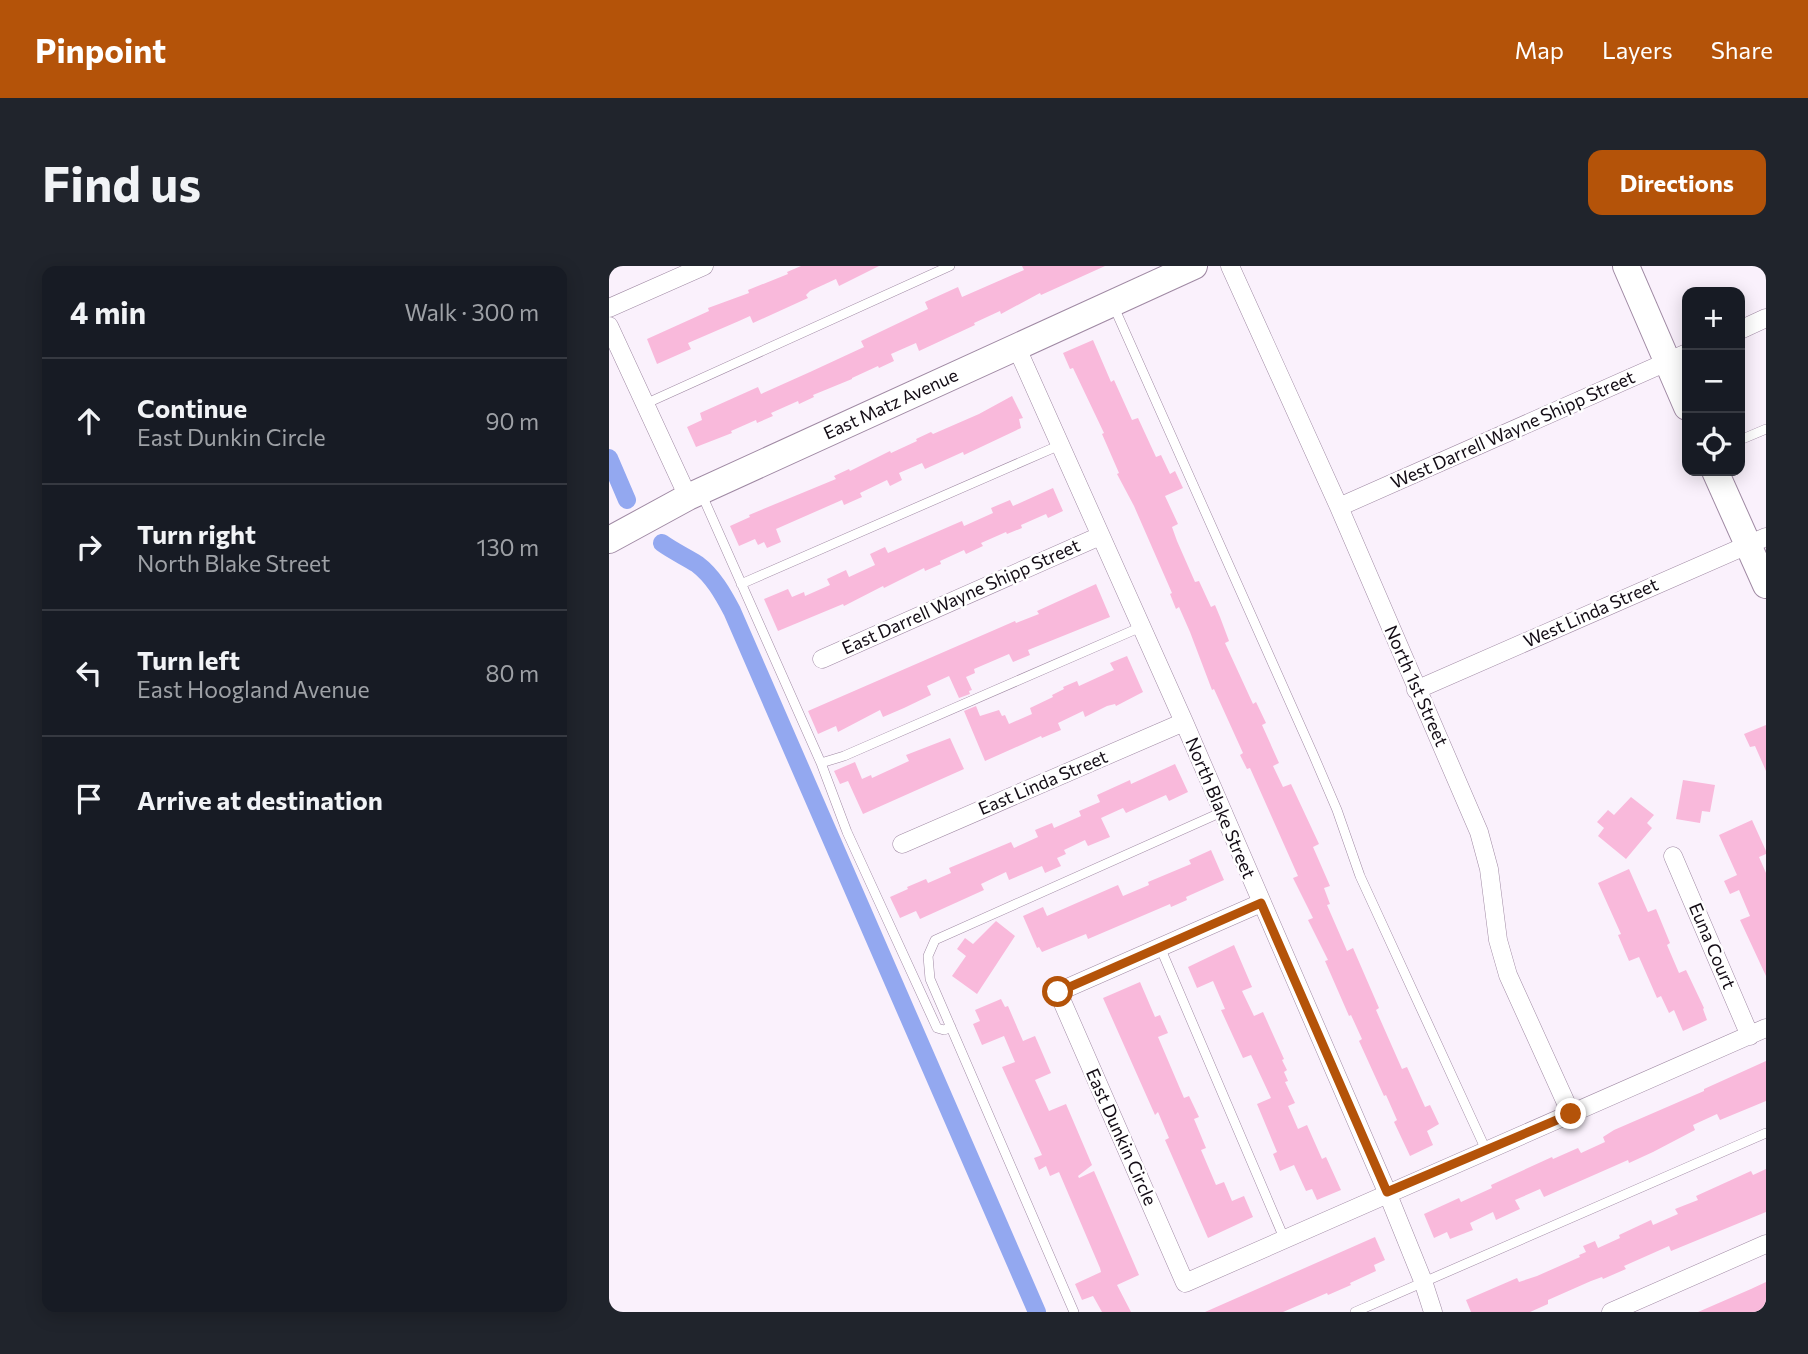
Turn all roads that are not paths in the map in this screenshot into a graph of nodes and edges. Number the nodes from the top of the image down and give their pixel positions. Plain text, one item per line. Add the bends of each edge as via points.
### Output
1 (704, 266) edge
2 (950, 266) edge
3 (1230, 266) edge
4 (1626, 266) edge
5 (1180, 269) edge
6 (1112, 303) junction
7 (609, 308) edge
8 (1766, 317) edge
9 (609, 326) edge
10 (1745, 328) edge
11 (1016, 346) junction
12 (1677, 357) edge
13 (1682, 382) edge
14 (645, 404) junction
15 (1766, 429) edge
16 (1745, 438) edge
17 (1060, 445) junction
18 (1718, 476) edge
19 (694, 494) junction
20 (1339, 507) junction
21 (1100, 536) junction
22 (609, 540) edge
23 (1757, 541) edge
24 (741, 584) junction
25 (1766, 585) edge
26 (1141, 627) junction
27 (823, 659) dead end
28 (1416, 690) junction
29 (1184, 722) junction
30 (821, 764) junction
31 (1222, 812) junction
32 (902, 844) dead end
33 (1674, 856) dead end
34 (1261, 903) junction
35 (1160, 947) junction
36 (951, 1027) junction
37 (1758, 1032) edge
38 (1571, 1114) junction
39 (1766, 1133) edge
40 (1486, 1150) junction
41 (1387, 1192) junction
42 (1284, 1238) junction
43 (1766, 1244) edge
44 (1423, 1281) junction
45 (1074, 1312) edge
46 (1355, 1312) edge
47 (1433, 1312) edge
48 (1611, 1312) edge

1 - 7 street
2 - 14 lane
3 - 20 street, North 1st Street
4 - 12 street
5 - 6 street, East Matz Avenue
6 - 11 street, East Matz Avenue
6 - 40 lane via 1313,754 1360,876
8 - 10 street
9 - 14 street
11 - 17 street, North Blake Street
11 - 19 street, East Matz Avenue
12 - 13 street
12 - 20 street, West Darrell Wayne Shipp Street
14 - 19 street
15 - 16 lane
17 - 21 street, North Blake Street
17 - 24 lane
18 - 23 street
19 - 22 street, East Matz Avenue
19 - 24 lane
20 - 28 street, North 1st Street
21 - 26 street, North Blake Street
21 - 27 street, East Darrell Wayne Shipp Street
23 - 25 street
23 - 28 street, West Linda Street
24 - 30 lane
26 - 29 street, North Blake Street
26 - 30 lane
28 - 38 street, North 1st Street via 1479,832 1508,975
29 - 31 street, North Blake Street
29 - 32 street, East Linda Street
30 - 36 lane via 847,832 937,1028
31 - 34 street, North Blake Street
31 - 36 lane via 935,940 928,956 930,979
33 - 37 street, Euna Court
34 - 35 street, East Dunkin Circle
34 - 41 street, North Blake Street
35 - 42 lane
35 - 42 street, East Dunkin Circle via 1058,992 1185,1283
36 - 45 lane
37 - 38 street, East Dunkin Circle
38 - 40 street, East Dunkin Circle
39 - 44 lane
40 - 41 street, East Dunkin Circle
41 - 42 street, East Dunkin Circle
41 - 44 street, North Blake Street
43 - 48 street
44 - 46 lane
44 - 47 street, North Blake Street

